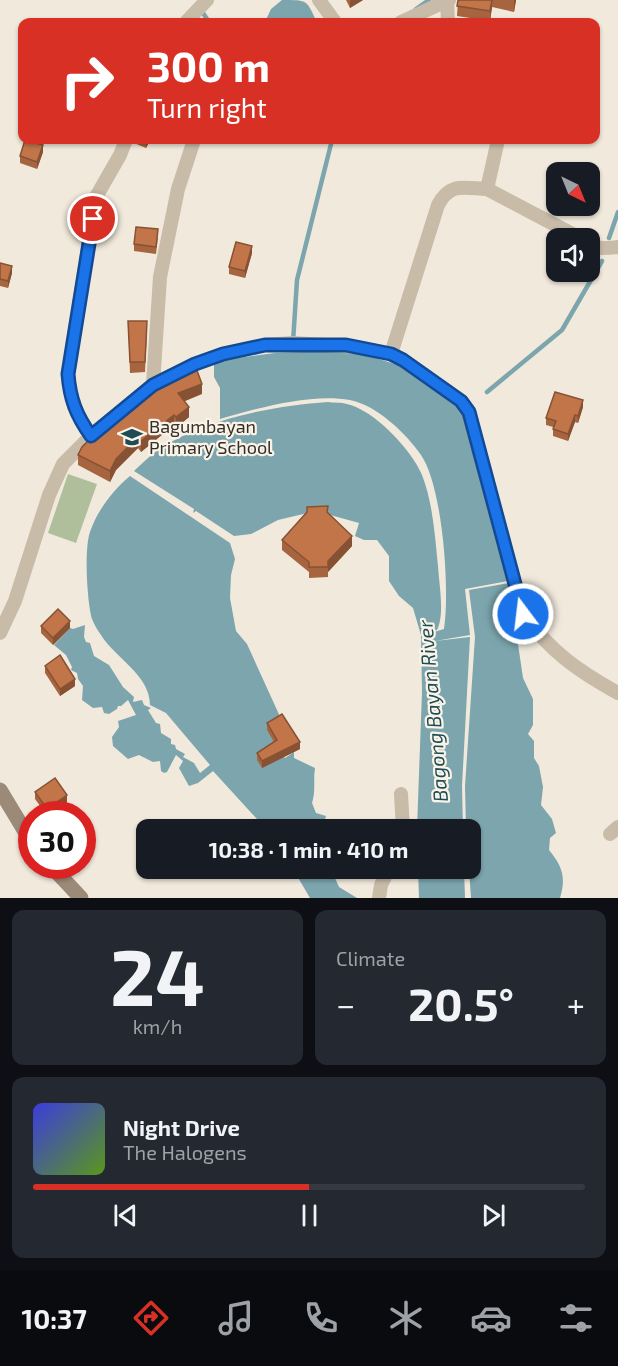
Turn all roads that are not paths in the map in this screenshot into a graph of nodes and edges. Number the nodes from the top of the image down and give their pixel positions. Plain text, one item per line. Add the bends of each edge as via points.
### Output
1 (207, 0) edge
2 (319, 0) edge
3 (448, 0) edge
4 (190, 18) edge
5 (332, 18) edge
6 (410, 18) edge
7 (448, 18) edge
8 (124, 144) edge
9 (193, 144) edge
10 (497, 144) edge
11 (487, 189) junction
12 (561, 228) edge
13 (618, 247) edge
14 (600, 248) edge
15 (391, 354) junction
16 (153, 385) junction
17 (91, 436) junction
18 (0, 633) edge
19 (618, 693) edge
20 (0, 790) edge
21 (401, 794) dead end
22 (402, 819) edge
23 (18, 820) edge
24 (63, 879) edge
25 (384, 879) edge
26 (81, 898) edge
27 (379, 898) edge

1 - 4 street
2 - 5 street
3 - 6 street
3 - 7 street
8 - 17 street via 96,197 68,374 77,417
9 - 16 street via 178,189 160,277
10 - 11 street
11 - 12 street
11 - 15 street via 455,188 444,193
13 - 14 street
15 - 16 street via 346,345 265,345 195,364
15 - 19 street via 461,401 469,412 523,614 573,667
16 - 17 street
17 - 18 street via 63,464
20 - 23 main road
21 - 22 street
24 - 26 main road
25 - 27 street

